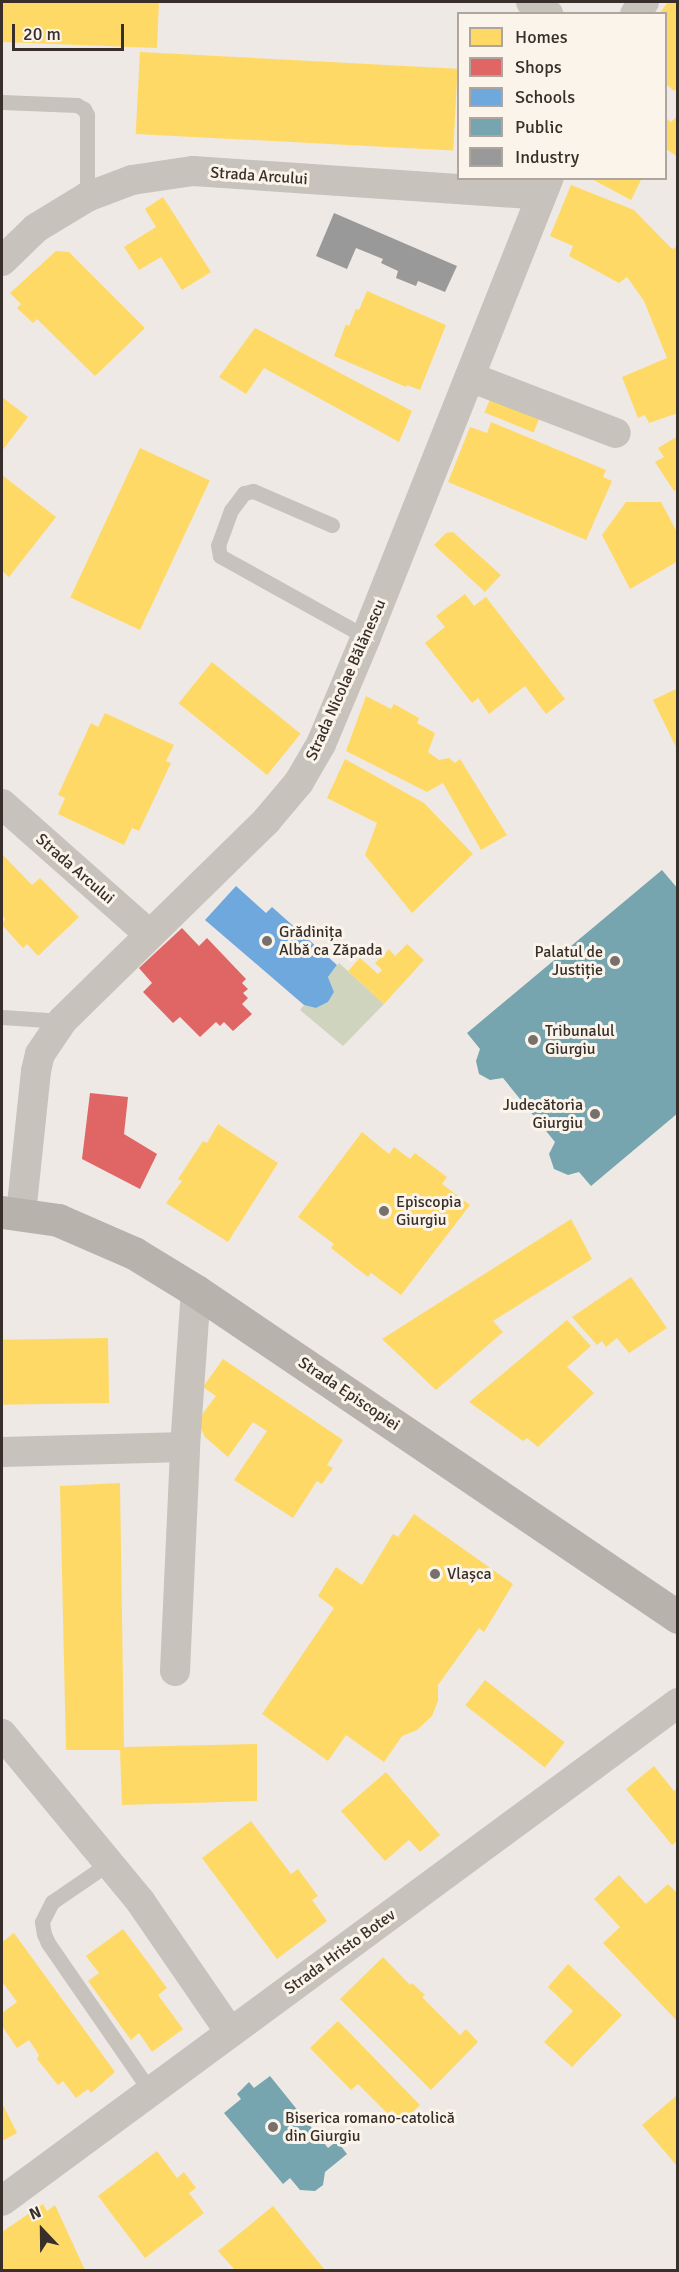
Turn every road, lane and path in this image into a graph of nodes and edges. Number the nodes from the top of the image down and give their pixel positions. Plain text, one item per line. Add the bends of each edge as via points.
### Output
1 (531, 2) edge
2 (545, 12) edge
3 (2, 102) edge
4 (545, 187) edge
5 (87, 197) junction
6 (2, 261) edge
7 (470, 377) junction
8 (616, 434) dead end
9 (332, 525) dead end
10 (366, 637) junction
11 (2, 804) edge
12 (149, 934) junction
13 (2, 1017) edge
14 (62, 1021) junction
15 (11, 1213) edge
16 (196, 1291) junction
17 (185, 1447) junction
18 (2, 1452) edge
19 (678, 1617) edge
20 (175, 1671) dead end
21 (678, 1703) edge
22 (2, 1734) edge
23 (109, 1863) junction
24 (230, 2032) junction
25 (150, 2091) junction
26 (2, 2201) edge

1 - 2 street
3 - 5 lane via 77,105 84,109
4 - 5 street, Strada Arcului via 193,171 132,180
4 - 7 street, Strada Nicolae Bălănescu
5 - 6 street, Strada Arcului via 36,228
7 - 8 street
7 - 10 street, Strada Nicolae Bălănescu
9 - 10 lane via 253,491 244,493 231,510 218,545 220,556
10 - 12 street, Strada Nicolae Bălănescu via 321,744 299,782 267,820
11 - 12 street, Strada Arcului
12 - 14 street, Strada Nicolae Bălănescu
13 - 14 lane
14 - 15 street, Strada Nicolae Bălănescu via 40,1054
15 - 16 street, Strada Episcopiei via 58,1220 100,1237
16 - 17 street
16 - 19 street, Strada Episcopiei
17 - 18 street
17 - 20 street
21 - 24 street, Strada Hristo Botev
22 - 23 street
23 - 24 street via 147,1910
23 - 25 lane via 52,1902 42,1922 44,1934
24 - 25 street, Strada Hristo Botev
25 - 26 street, Strada Hristo Botev

